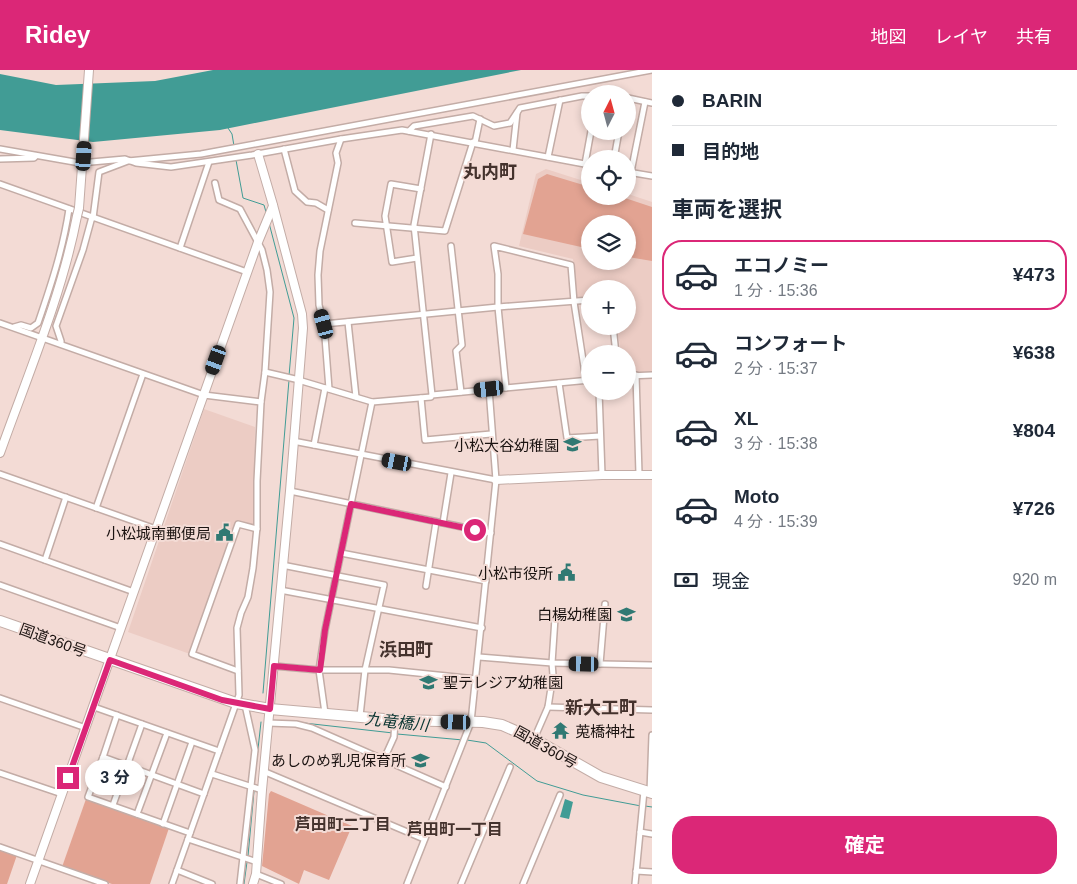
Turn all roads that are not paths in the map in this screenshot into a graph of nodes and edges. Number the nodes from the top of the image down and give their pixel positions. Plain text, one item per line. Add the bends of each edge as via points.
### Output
1 (89, 70) edge
2 (652, 70) edge
3 (581, 96) edge
4 (560, 100) junction
5 (636, 100) edge
6 (645, 102) junction
7 (652, 103) edge
8 (517, 112) junction
9 (480, 119) junction
10 (409, 131) junction
11 (431, 134) junction
12 (341, 139) junction
13 (474, 142) junction
14 (0, 149) edge
15 (284, 149) junction
16 (513, 150) junction
17 (634, 150) edge
18 (258, 154) junction
19 (37, 155) junction
20 (548, 156) junction
21 (0, 159) edge
22 (83, 160) junction
23 (128, 161) junction
24 (209, 162) junction
25 (581, 163) edge
26 (636, 173) edge
27 (652, 176) edge
28 (215, 183) dead end
29 (0, 184) edge
30 (420, 189) junction
31 (272, 208) junction
32 (69, 209) junction
33 (328, 210) junction
34 (93, 217) junction
35 (355, 223) dead end
36 (386, 226) junction
37 (414, 228) junction
38 (259, 239) junction
39 (451, 246) dead end
40 (180, 248) junction
41 (417, 258) junction
42 (248, 272) junction
43 (581, 301) edge
44 (574, 302) junction
45 (498, 307) junction
46 (458, 311) junction
47 (424, 315) junction
48 (348, 322) junction
49 (0, 323) edge
50 (324, 324) junction
51 (14, 328) junction
52 (41, 337) junction
53 (60, 344) junction
54 (582, 345) edge
55 (265, 372) junction
56 (143, 374) junction
57 (636, 375) joint
58 (652, 375) edge
59 (297, 379) junction
60 (581, 381) edge
61 (559, 383) junction
62 (327, 388) junction
63 (506, 388) junction
64 (489, 389) junction
65 (460, 392) junction
66 (204, 395) junction
67 (432, 395) junction
68 (356, 397) junction
69 (421, 398) junction
70 (599, 400) edge
71 (260, 402) junction
72 (372, 402) junction
73 (491, 434) junction
74 (600, 436) junction
75 (293, 441) junction
76 (314, 445) junction
77 (0, 453) edge
78 (360, 455) junction
79 (451, 473) junction
80 (0, 474) edge
81 (602, 474) junction
82 (639, 474) junction
83 (652, 475) edge
84 (496, 480) junction
85 (290, 491) junction
86 (66, 498) junction
87 (351, 504) junction
88 (96, 508) junction
89 (436, 522) junction
90 (443, 523) junction
91 (156, 529) junction
92 (257, 529) junction
93 (491, 533) junction
94 (0, 544) edge
95 (341, 553) junction
96 (45, 560) junction
97 (282, 565) junction
98 (429, 570) junction
99 (337, 575) junction
100 (486, 581) junction
101 (0, 585) edge
102 (426, 586) dead end
103 (280, 590) junction
104 (134, 592) junction
105 (332, 600) junction
106 (604, 604) dead end
107 (379, 608) junction
108 (555, 618) dead end
109 (0, 621) edge
110 (121, 628) junction
111 (482, 628) junction
112 (478, 657) junction
113 (110, 660) junction
114 (552, 663) junction
115 (600, 664) junction
116 (652, 665) edge
117 (274, 666) junction
118 (320, 670) junction
119 (365, 670) junction
120 (238, 671) junction
121 (476, 679) junction
122 (0, 698) edge
123 (241, 704) junction
124 (94, 707) junction
125 (548, 707) junction
126 (270, 709) junction
127 (652, 710) edge
128 (325, 713) junction
129 (117, 715) junction
130 (360, 716) junction
131 (471, 722) junction
132 (268, 723) junction
133 (142, 724) junction
134 (395, 725) junction
135 (86, 728) junction
136 (167, 733) junction
137 (652, 735) edge
138 (534, 739) junction
139 (192, 742) junction
140 (219, 751) junction
141 (103, 757) junction
142 (384, 759) junction
143 (127, 765) junction
144 (510, 767) dead end
145 (263, 771) junction
146 (0, 772) edge
147 (152, 774) junction
148 (212, 774) junction
149 (177, 784) junction
150 (250, 786) junction
151 (446, 786) junction
152 (262, 790) junction
153 (62, 794) junction
154 (204, 794) junction
155 (647, 794) edge
156 (560, 795) dead end
157 (113, 805) junction
158 (137, 814) junction
159 (163, 824) junction
160 (640, 832) junction
161 (652, 834) edge
162 (189, 836) junction
163 (424, 840) junction
164 (0, 846) edge
165 (244, 858) junction
166 (39, 860) junction
167 (257, 862) junction
168 (177, 870) junction
169 (636, 871) junction
170 (652, 872) edge
171 (256, 874) junction
172 (30, 884) edge
173 (105, 884) edge
174 (172, 884) edge
175 (212, 884) edge
176 (240, 884) edge
177 (253, 884) edge
178 (278, 884) edge
179 (407, 884) edge
180 (461, 884) edge
181 (523, 884) edge
182 (635, 884) edge

1 - 22 street
2 - 23 street via 200,154
3 - 4 street
4 - 8 street via 520,108
4 - 20 street
5 - 6 street
6 - 7 street
6 - 17 street
8 - 9 street via 510,123 494,126
8 - 16 street
9 - 10 street via 473,116 414,126
9 - 13 street
10 - 11 street
10 - 12 street
11 - 13 street
11 - 30 street
12 - 15 street
12 - 33 street
13 - 16 street
13 - 37 street via 445,231
14 - 19 street
15 - 18 street
15 - 33 street via 295,191 307,202
16 - 20 street
18 - 24 street
18 - 31 street
19 - 21 street via 34,158
19 - 22 street
20 - 25 street
22 - 23 street
22 - 52 street, bridge via 72,241
23 - 24 street via 171,167
23 - 34 street via 99,172
24 - 40 street
26 - 27 street
28 - 38 street via 219,200 240,209
29 - 32 street
30 - 36 street via 391,184
30 - 37 street
31 - 38 street
31 - 59 street via 302,314
32 - 34 street
32 - 51 street via 56,273 38,323 31,328 21,325
33 - 50 street via 318,275 319,305
34 - 40 street
34 - 53 street via 56,326
35 - 36 street
36 - 37 street
36 - 41 street via 392,262
37 - 41 street
38 - 42 street
38 - 55 street via 270,292
39 - 46 street
40 - 42 street
41 - 47 street
42 - 66 street
43 - 44 street
44 - 45 street
44 - 45 street via 571,265 494,246
44 - 54 street
45 - 46 street
45 - 63 street
46 - 47 street
46 - 65 street via 462,345 456,351
47 - 48 street
47 - 67 street
48 - 50 street
48 - 68 street
49 - 51 street
50 - 62 street
51 - 52 street
52 - 53 street
52 - 77 street
53 - 56 street
55 - 59 street
55 - 71 street
56 - 66 street
56 - 88 street
57 - 58 street
57 - 82 street
59 - 62 street
59 - 75 street
60 - 61 street
61 - 63 street
61 - 74 street via 567,438
62 - 68 street
62 - 76 street
63 - 64 street
64 - 65 street
64 - 73 street
65 - 67 street
66 - 71 street
66 - 91 street
67 - 69 street
68 - 72 street
69 - 72 street
69 - 73 street via 425,440
70 - 74 street
71 - 92 street
72 - 78 street
73 - 84 street
74 - 81 street
75 - 76 street
75 - 85 street
76 - 78 street
78 - 79 street
78 - 87 street
79 - 84 street
79 - 90 street
80 - 86 street
81 - 82 street
81 - 84 street
82 - 83 street
84 - 93 street
85 - 87 street
85 - 97 street
86 - 88 street
86 - 96 street
87 - 89 street
87 - 95 street
88 - 91 street
89 - 90 street
89 - 98 street
90 - 93 street
91 - 104 street
92 - 120 street via 248,597 237,628
92 - 120 street via 238,524 192,654
93 - 100 street
94 - 96 street
95 - 98 street
95 - 99 street
96 - 104 street
97 - 99 street
97 - 103 street
98 - 100 street
98 - 102 street
99 - 105 street
99 - 107 street via 384,585
100 - 111 street
101 - 110 street
103 - 105 street
103 - 117 street
104 - 110 street
105 - 107 street
105 - 118 street
106 - 115 street
107 - 111 street
107 - 119 street
108 - 114 street
109 - 113 highway, 国道360号
110 - 113 street
111 - 112 street
112 - 114 street
112 - 121 street
113 - 123 highway, 国道360号
113 - 124 street
114 - 115 street
114 - 125 street
115 - 116 street
117 - 118 street
117 - 126 street
118 - 119 street
118 - 128 street
119 - 121 street
119 - 130 street
120 - 123 street
121 - 131 street
122 - 135 street
123 - 126 highway, 国道360号
123 - 140 street
123 - 150 street via 255,750
124 - 129 street
124 - 135 street
125 - 127 street
125 - 138 street
126 - 128 highway, 国道360号
126 - 132 street
128 - 130 highway, 国道360号
129 - 133 street
129 - 141 street
130 - 134 highway, 国道360号
131 - 134 highway, 国道360号
131 - 138 highway, 国道360号 via 502,725
131 - 151 street
132 - 142 street via 312,728
132 - 145 street
133 - 136 street
133 - 143 street
134 - 142 street via 394,737
135 - 153 street
136 - 139 street
136 - 147 street
137 - 155 street
138 - 155 highway, 国道360号 via 601,778
139 - 140 street
139 - 149 street
140 - 148 street
141 - 143 street
141 - 157 street via 88,797
142 - 151 street
143 - 147 street
143 - 157 street
144 - 180 street
145 - 152 street
145 - 163 street
146 - 153 street
147 - 149 street
147 - 158 street
148 - 150 street
148 - 154 street
149 - 154 street
149 - 159 street
150 - 152 street
150 - 165 street
151 - 163 street
152 - 167 street
153 - 166 street
154 - 162 street
155 - 160 street
156 - 181 street
157 - 158 street
158 - 159 street
159 - 162 street
160 - 161 street
160 - 169 street
162 - 165 street
162 - 168 street
163 - 179 street
164 - 166 street
165 - 167 street
165 - 176 street
166 - 172 street
166 - 173 street
167 - 171 street
168 - 174 street
168 - 175 street
169 - 170 street
169 - 182 street
171 - 177 street
171 - 178 street

